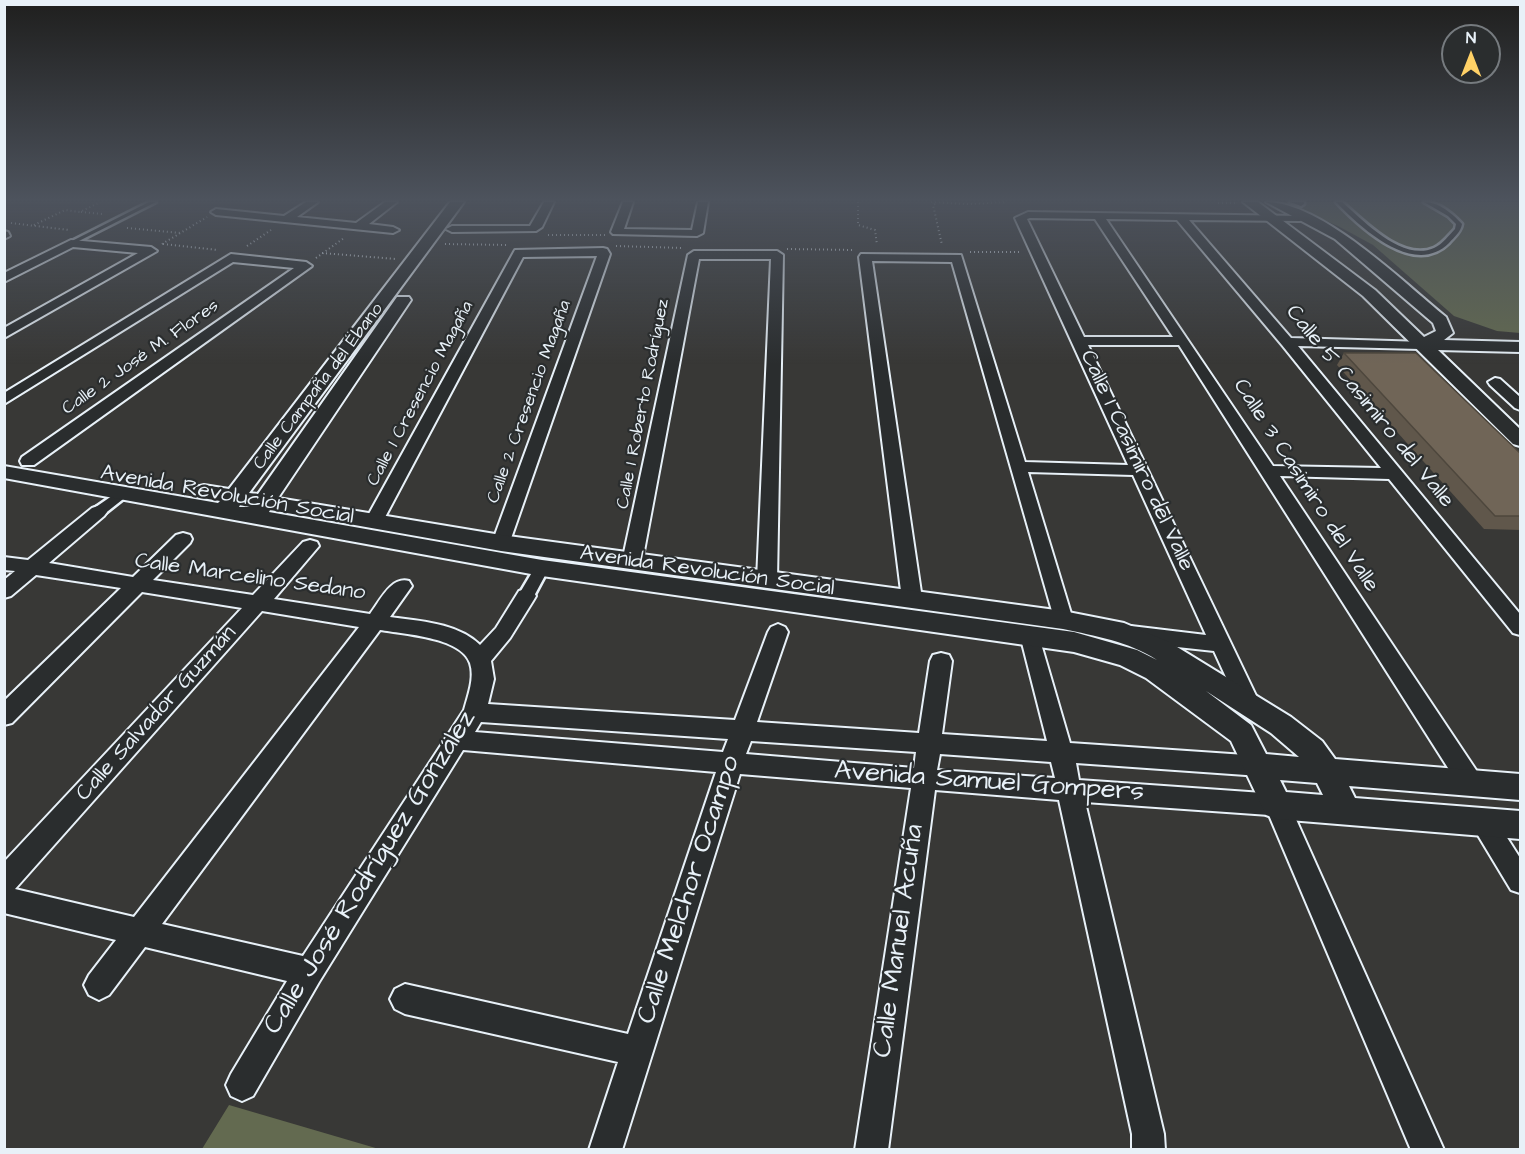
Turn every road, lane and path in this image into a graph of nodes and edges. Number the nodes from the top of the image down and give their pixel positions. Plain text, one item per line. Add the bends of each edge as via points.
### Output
1 (874, 255) edge
2 (948, 255) edge
3 (46, 256) edge
4 (142, 256) edge
5 (234, 256) edge
6 (318, 256) edge
7 (359, 256) edge
8 (416, 256) edge
9 (434, 256) edge
10 (511, 256) edge
11 (603, 256) edge
12 (688, 256) edge
13 (782, 256) edge
14 (1039, 256) edge
15 (1125, 256) edge
16 (1213, 256) edge
17 (1324, 256) edge
18 (1364, 256) edge
19 (231, 258) junction
20 (413, 260) junction
21 (306, 266) junction
22 (1376, 266) junction
23 (1337, 267) junction
24 (4, 278) edge
25 (1440, 321) junction
26 (4, 334) edge
27 (1080, 340) junction
28 (1183, 341) junction
29 (1521, 341) edge
30 (1287, 342) junction
31 (1420, 345) junction
32 (1521, 347) edge
33 (1521, 383) edge
34 (4, 400) edge
35 (1521, 405) edge
36 (1521, 440) edge
37 (4, 457) edge
38 (28, 461) junction
39 (1019, 467) junction
40 (1141, 470) junction
41 (1268, 471) junction
42 (4, 472) edge
43 (1395, 474) junction
44 (252, 476) junction
45 (280, 478) junction
46 (122, 493) junction
47 (229, 505) junction
48 (258, 510) junction
49 (98, 512) joint
50 (374, 521) junction
51 (317, 538) junction
52 (183, 539) dead end
53 (501, 543) junction
54 (4, 562) edge
55 (632, 562) junction
56 (32, 567) junction
57 (542, 568) junction
58 (766, 580) junction
59 (138, 586) junction
60 (402, 586) dead end
61 (4, 591) edge
62 (526, 596) joint
63 (912, 599) junction
64 (256, 604) junction
65 (1063, 620) junction
66 (377, 621) junction
67 (1521, 628) edge
68 (778, 632) dead end
69 (1124, 633) junction
70 (1030, 635) junction
71 (1220, 644) junction
72 (480, 659) junction
73 (940, 661) dead end
74 (1249, 704) junction
75 (475, 712) junction
76 (4, 716) edge
77 (744, 730) junction
78 (457, 740) junction
79 (929, 742) junction
80 (1061, 752) junction
81 (731, 764) junction
82 (1260, 766) junction
83 (1326, 771) junction
84 (923, 779) junction
85 (1471, 783) junction
86 (1521, 787) edge
87 (1070, 789) junction
88 (1277, 804) junction
89 (1346, 810) junction
90 (1483, 822) junction
91 (1521, 825) edge
92 (1521, 881) edge
93 (4, 882) edge
94 (4, 900) edge
95 (139, 932) junction
96 (309, 972) junction
97 (99, 985) dead end
98 (405, 999) dead end
99 (637, 1051) junction
100 (242, 1085) dead end
101 (1150, 1144) edge
102 (605, 1149) edge
103 (871, 1149) edge
104 (1428, 1149) edge

1 - 63 street
2 - 39 street
3 - 24 street
4 - 26 street
5 - 19 path
6 - 21 path
7 - 20 path
8 - 20 street, Calle Campaña del Ébano
9 - 45 street, Calle Campaña del Ébano
10 - 50 street, Calle 1 Cresencio Magaña
11 - 53 street, Calle 2 Cresencio Magaña
12 - 55 street, Calle 1 Roberto Rodríguez
13 - 58 street
14 - 27 street, Calle 1 Casimiro del Valle
15 - 28 street, Calle 3 Casimiro del Valle
16 - 30 street, Calle 5 Casimiro del Valle
17 - 23 street
18 - 22 street
19 - 21 street
19 - 34 street
20 - 44 street, Calle Campaña del Ébano
21 - 38 street, Calle 2 José M. Flores
22 - 23 street via 1375,276
22 - 25 street
23 - 31 street
25 - 29 street via 1482,337
25 - 31 street via 1445,333
27 - 28 street
27 - 40 street, Calle 1 Casimiro del Valle
28 - 41 street, Calle 3 Casimiro del Valle
30 - 31 street
30 - 43 street, Calle 5 Casimiro del Valle
31 - 32 street
31 - 36 street
33 - 35 street via 1495,381
37 - 38 street, Avenida Revolución Social
38 - 47 street, Avenida Revolución Social
39 - 40 street
39 - 65 street
40 - 71 street, Calle 1 Casimiro del Valle
41 - 43 street
41 - 85 street, Calle 3 Casimiro del Valle
42 - 46 street, Avenida Revolución Social
43 - 67 street, Calle 5 Casimiro del Valle
44 - 45 street via 263,480
44 - 47 street, Calle Campaña del Ébano
45 - 48 street, Calle Campaña del Ébano
46 - 47 street, Avenida Revolución Social
46 - 49 street
47 - 48 street, Avenida Revolución Social
48 - 50 street, Avenida Revolución Social
48 - 51 street, Avenida Revolución Social
49 - 56 street
50 - 53 street, Avenida Revolución Social
51 - 57 street, Avenida Revolución Social
51 - 64 street, Calle Salvador Guzmán
52 - 59 street
53 - 55 street, Avenida Revolución Social
54 - 56 street, Calle Marcelino Sedano
55 - 58 street, Avenida Revolución Social
56 - 59 street, Calle Marcelino Sedano
56 - 61 street
57 - 62 street
57 - 70 street, Avenida Revolución Social
58 - 63 street, Avenida Revolución Social
59 - 64 street, Calle Marcelino Sedano
59 - 76 street
60 - 66 street
62 - 72 street
63 - 65 street, Avenida Revolución Social
64 - 66 street, Calle Marcelino Sedano
64 - 93 street, Calle Salvador Guzmán
65 - 69 street, Avenida Revolución Social
66 - 72 street, Calle Marcelino Sedano via 438,632 466,644
66 - 95 street
68 - 77 street, Calle Melchor Ocampo
69 - 71 street
69 - 74 street, Avenida Revolución Social via 1176,658
70 - 80 street
70 - 82 street, Avenida Revolución Social via 1103,648 1155,671 1241,733
71 - 74 street, Calle 1 Casimiro del Valle
72 - 75 street, Calle José Rodríguez González via 483,679
73 - 79 street, Calle Manuel Acuña
74 - 83 street, Avenida Revolución Social via 1312,750
75 - 77 street, Avenida Samuel Gompers
75 - 78 street, Calle José Rodríguez González
77 - 79 street, Avenida Samuel Gompers
77 - 81 street, Calle Melchor Ocampo
78 - 81 street, Avenida Samuel Gompers
78 - 96 street, Calle José Rodríguez González
79 - 80 street, Avenida Samuel Gompers
79 - 84 street, Calle Manuel Acuña
80 - 82 street, Avenida Samuel Gompers
80 - 87 street
81 - 84 street, Avenida Samuel Gompers
81 - 99 street, Calle Melchor Ocampo
82 - 83 street, Avenida Samuel Gompers
82 - 88 street, Avenida Revolución Social
83 - 85 street, Avenida Samuel Gompers
83 - 89 street, Avenida Revolución Social
84 - 87 street, Avenida Samuel Gompers
84 - 103 street, Calle Manuel Acuña
85 - 86 street, Avenida Samuel Gompers
87 - 88 street, Avenida Samuel Gompers
87 - 101 street
88 - 89 street, Avenida Samuel Gompers
88 - 104 street
89 - 90 street, Avenida Samuel Gompers
90 - 91 street, Avenida Samuel Gompers
90 - 92 street
94 - 95 street
95 - 96 street
95 - 97 street
96 - 100 street, Calle José Rodríguez González
98 - 99 street
99 - 102 street, Calle Melchor Ocampo

